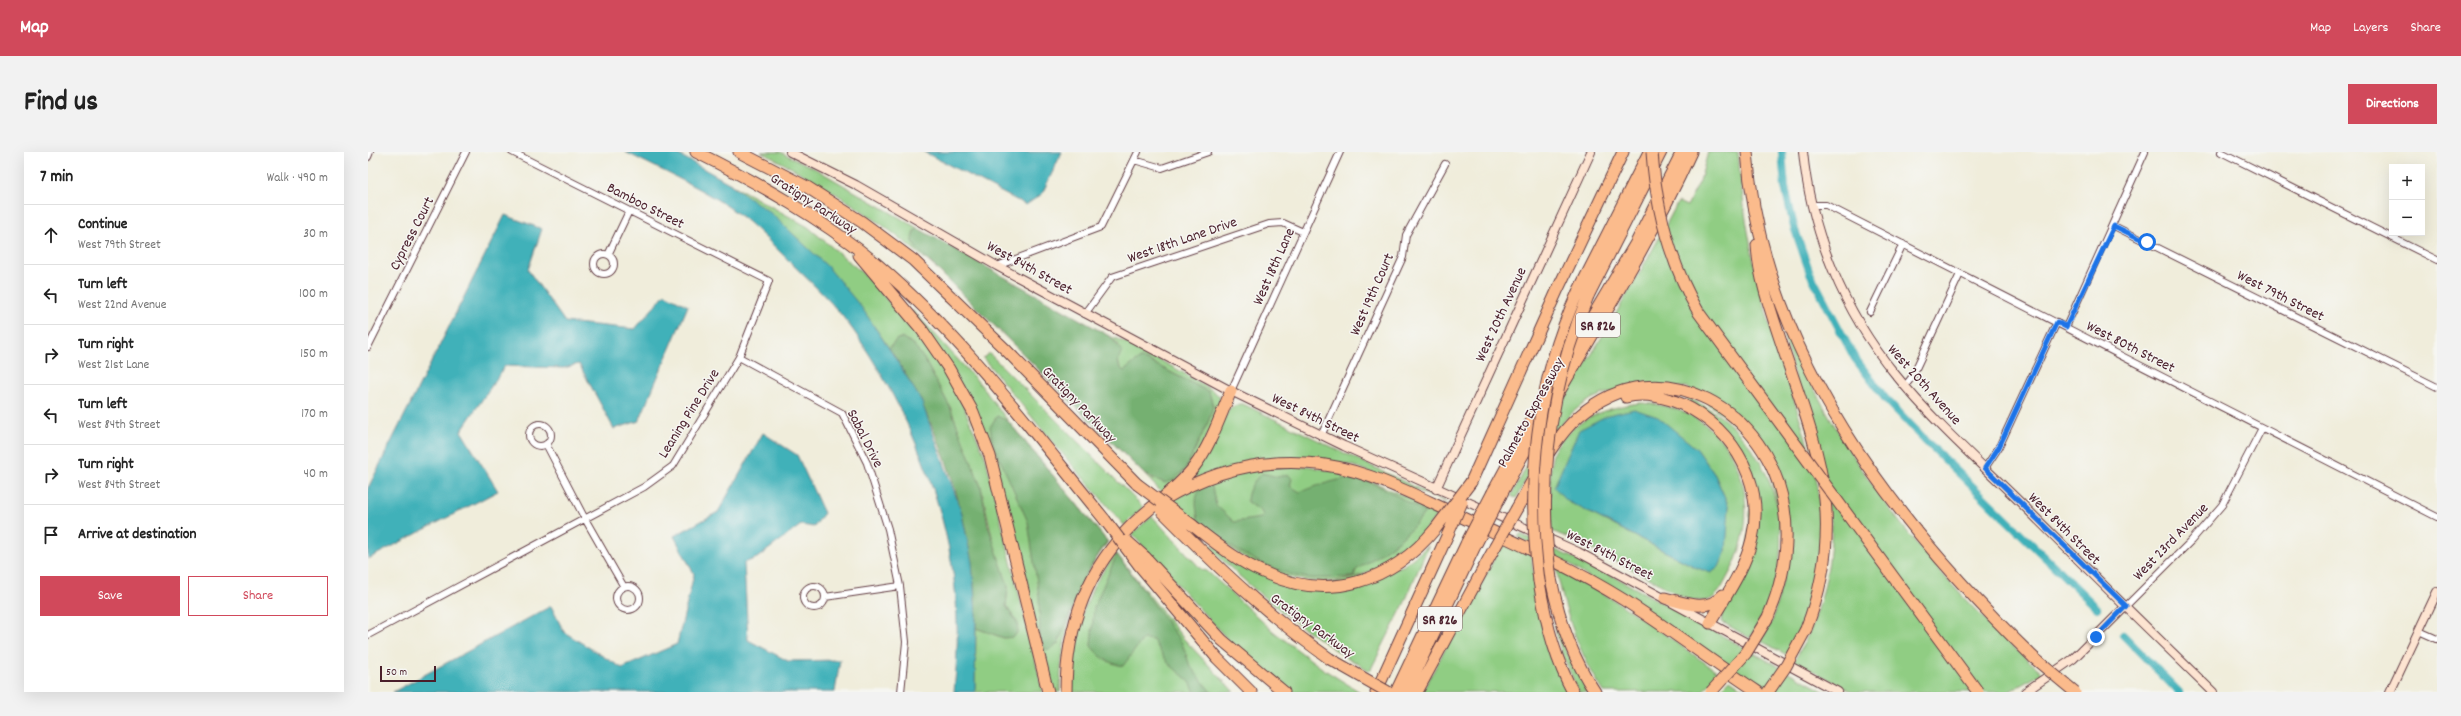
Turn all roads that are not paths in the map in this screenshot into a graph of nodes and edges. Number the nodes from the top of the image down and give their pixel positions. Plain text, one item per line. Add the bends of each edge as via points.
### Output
1 (370, 152) edge
2 (466, 152) edge
3 (512, 152) edge
4 (696, 152) edge
5 (739, 152) edge
6 (790, 152) edge
7 (1138, 152) edge
8 (1208, 152) edge
9 (1340, 152) edge
10 (1591, 152) edge
11 (1623, 152) edge
12 (1649, 152) edge
13 (1652, 152) edge
14 (1661, 152) edge
15 (1682, 152) edge
16 (1691, 152) edge
17 (1747, 152) edge
18 (1803, 152) edge
19 (2145, 152) edge
20 (2221, 152) edge
21 (368, 157) edge
22 (1134, 160) junction
23 (1445, 164) dead end
24 (1812, 205) junction
25 (629, 211) junction
26 (1755, 214) junction
27 (2114, 226) junction
28 (1303, 232) junction
29 (1903, 244) junction
30 (853, 246) junction
31 (608, 255) dead end
32 (2437, 260) edge
33 (997, 266) junction
34 (1960, 274) junction
35 (769, 281) joint
36 (1583, 294) junction
37 (1870, 312) dead end
38 (1085, 314) junction
39 (2057, 322) junction
40 (2066, 327) junction
41 (368, 347) edge
42 (738, 356) junction
43 (1905, 386) junction
44 (2437, 387) edge
45 (1231, 391) junction
46 (1595, 405) junction
47 (2262, 428) junction
48 (1321, 436) junction
49 (546, 444) dead end
50 (1985, 468) junction
51 (1471, 482) junction
52 (1436, 489) junction
53 (1497, 493) junction
54 (1163, 500) junction
55 (584, 517) junction
56 (2437, 517) edge
57 (1188, 529) junction
58 (1471, 544) junction
59 (1142, 561) junction
60 (900, 586) junction
61 (624, 587) dead end
62 (1730, 587) junction
63 (2437, 592) edge
64 (825, 597) dead end
65 (1665, 598) junction
66 (2126, 606) junction
67 (1710, 623) junction
68 (2419, 631) junction
69 (368, 635) edge
70 (2437, 639) edge
71 (901, 692) edge
72 (1048, 692) edge
73 (1066, 692) edge
74 (1251, 692) edge
75 (1284, 692) edge
76 (1376, 692) edge
77 (1388, 692) edge
78 (1396, 692) edge
79 (1406, 692) edge
80 (1416, 692) edge
81 (1573, 692) edge
82 (1596, 692) edge
83 (1711, 692) edge
84 (1758, 692) edge
85 (1768, 692) edge
86 (1838, 692) edge
87 (1978, 692) edge
88 (2025, 692) edge
89 (2075, 692) edge
90 (2213, 692) edge
91 (2390, 692) edge

1 - 21 street
2 - 41 street, Cypress Court
3 - 25 street, Bamboo Street
4 - 30 highway, Gratigny Parkway via 786,199
5 - 57 highway, Gratigny Parkway, bridge via 807,187 862,222 913,260 1007,351 1137,484
6 - 33 street, West 84th Street via 856,185
7 - 22 street
8 - 22 street via 1162,168
9 - 28 street, West 18th Lane
10 - 52 street, West 20th Avenue
11 - 51 highway, Palmetto Expressway / SR 826
12 - 36 highway
13 - 87 highway, bridge via 1657,200 1665,233 1683,282 1699,313
14 - 36 highway
15 - 53 highway via 1637,241 1534,416
16 - 53 highway, Palmetto Expressway / SR 826 via 1639,255
17 - 26 highway
18 - 24 street, West 20th Avenue
19 - 27 street
20 - 32 street
22 - 33 street via 1100,227
23 - 48 street, West 19th Court via 1406,235 1404,257
24 - 29 street, West 80th Street via 1826,205
24 - 43 street, West 20th Avenue via 1828,257 1848,302 1872,343
25 - 31 street
25 - 35 street, Bamboo Street
26 - 85 highway, bridge via 1760,270 1809,425 1823,479 1827,518 1826,554 1821,588 1806,629
26 - 89 highway, bridge via 1770,274 1787,320 1818,383 1885,491 1931,550 1980,606 2034,658
27 - 40 street
27 - 44 street, West 79th Street
28 - 38 street, West 18th Lane Drive via 1283,223 1269,224 1112,277
28 - 45 street, West 18th Lane
29 - 34 street, West 80th Street
29 - 37 street
30 - 59 highway, Gratigny Parkway, bridge via 927,309 974,359 1105,520
30 - 72 highway via 870,270 922,330 949,369 973,412 990,456
33 - 38 street, West 84th Street
34 - 39 street, West 80th Street
34 - 43 street via 1912,377
35 - 42 street, Leaning Pine Drive
36 - 81 highway, bridge via 1555,353 1544,391 1538,430 1533,508 1539,581 1551,637 1560,665
36 - 82 highway, bridge via 1562,370 1550,432 1545,498 1551,578 1560,616 1570,644
38 - 45 street, West 84th Street
39 - 40 street, West 80th Street
39 - 50 street via 1999,447
40 - 47 street, West 80th Street
42 - 55 street, Leaning Pine Drive via 673,466 644,487
42 - 60 street, Sabal Drive via 842,413 872,478 888,529
43 - 50 street, West 20th Avenue
45 - 48 street, West 84th Street
45 - 54 highway via 1198,461
46 - 62 highway via 1630,396 1663,398 1697,412 1732,442 1744,466 1752,492 1754,513 1752,538 1744,561
46 - 80 highway, bridge via 1566,429 1517,508
46 - 83 highway, bridge via 1626,390 1667,388 1706,398 1727,409 1745,425 1763,451 1775,476 1784,506 1787,532 1785,560 1768,617 1746,653
47 - 56 street, West 80th Street
47 - 66 street, West 23rd Avenue via 2222,505 2191,541
48 - 52 street, West 84th Street
49 - 55 street
50 - 66 street, West 84th Street
51 - 57 highway, bridge via 1412,555 1384,572 1350,584 1317,586 1290,582 1261,572
51 - 76 highway, Palmetto Expressway / SR 826, bridge
52 - 65 street, West 84th Street via 1578,552
53 - 58 highway, Palmetto Expressway / SR 826, bridge
54 - 73 highway via 1121,537 1104,558 1088,585 1077,610 1070,636
54 - 84 highway via 1211,476 1274,462 1323,465 1364,474 1572,570 1642,612
55 - 61 street
55 - 69 street, Leaning Pine Drive
57 - 77 highway, Gratigny Parkway, bridge via 1242,591 1287,629 1330,659
58 - 78 highway
58 - 79 highway, Palmetto Expressway / SR 826
59 - 74 highway via 1217,658
59 - 75 highway via 1222,640
60 - 64 street
60 - 71 street, Sabal Drive via 906,642
62 - 65 highway via 1719,600 1701,607
62 - 67 highway
63 - 68 street
65 - 67 street, West 84th Street
66 - 88 street via 2073,659
66 - 90 street, West 84th Street
67 - 86 street, West 84th Street
68 - 70 street
68 - 91 street

